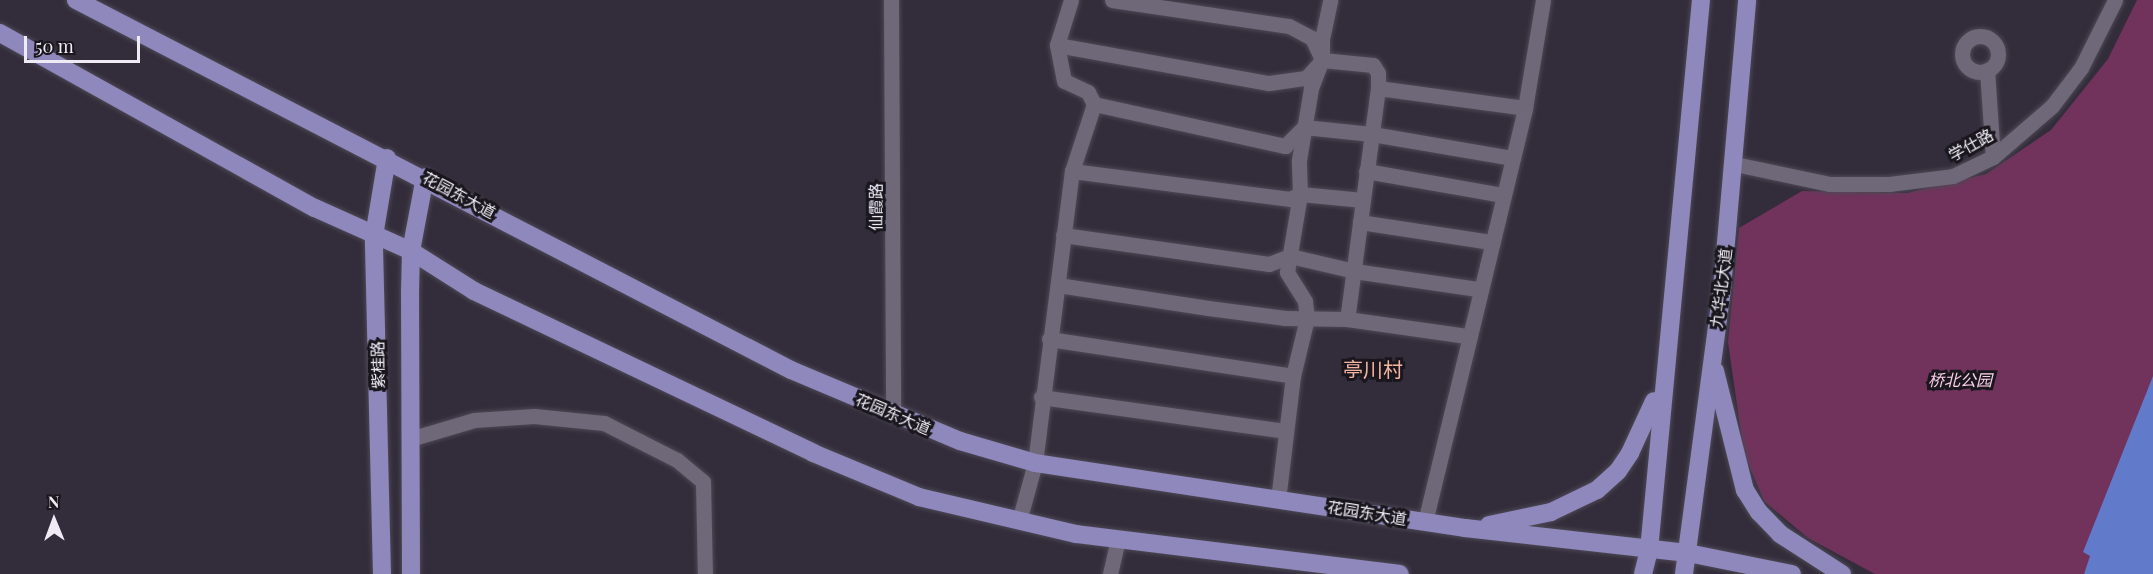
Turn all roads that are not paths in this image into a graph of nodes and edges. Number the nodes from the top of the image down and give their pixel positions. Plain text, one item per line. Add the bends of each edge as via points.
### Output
1 (76, 0) edge
2 (891, 0) edge
3 (1071, 0) edge
4 (1112, 0) edge
5 (1330, 0) edge
6 (1543, 0) edge
7 (1701, 0) edge
8 (1747, 0) edge
9 (2115, 0) edge
10 (0, 33) edge
11 (1057, 45) junction
12 (1322, 60) junction
13 (1987, 70) dead end
14 (1378, 88) junction
15 (1094, 104) junction
16 (1525, 108) junction
17 (1304, 127) junction
18 (1372, 134) junction
19 (1993, 156) junction
20 (387, 158) junction
21 (1513, 158) junction
22 (1735, 164) junction
23 (1072, 171) junction
24 (1366, 171) junction
25 (425, 177) junction
26 (1300, 194) junction
27 (1502, 195) junction
28 (1363, 200) junction
29 (1360, 222) junction
30 (1063, 235) junction
31 (374, 236) junction
32 (1491, 242) junction
33 (411, 251) junction
34 (1290, 256) junction
35 (1354, 271) junction
36 (1058, 285) junction
37 (1478, 289) junction
38 (1307, 318) junction
39 (1347, 319) junction
40 (1467, 336) junction
41 (1049, 339) junction
42 (1712, 360) junction
43 (1293, 376) junction
44 (1662, 377) junction
45 (1041, 397) junction
46 (893, 415) junction
47 (1286, 431) junction
48 (410, 439) junction
49 (1035, 463) junction
50 (1278, 500) junction
51 (1019, 521) junction
52 (1425, 522) junction
53 (1465, 528) junction
54 (1118, 539) junction
55 (1648, 550) junction
56 (1688, 553) junction
57 (382, 574) edge
58 (411, 574) edge
59 (705, 574) edge
60 (1110, 574) edge
61 (1400, 574) edge
62 (1643, 574) edge
63 (1684, 574) edge
64 (1792, 574) edge
65 (1842, 574) edge

1 - 20 main road, 花园东大道
2 - 46 street, 仙霞路
3 - 11 street
4 - 12 street via 1289,26 1312,39
5 - 12 street
6 - 16 street
7 - 44 main road
8 - 22 main road, 九华北大道
9 - 19 street, 学仕路 via 2081,68 2052,106
10 - 31 main road via 315,208
11 - 12 street via 1269,83 1306,78
11 - 15 street via 1064,81 1088,92
12 - 14 street via 1373,65 1378,73
12 - 17 street via 1311,88
13 - 19 street
14 - 16 street
14 - 18 street
15 - 17 street via 1286,146
15 - 23 street
16 - 21 street
17 - 18 street
17 - 26 street via 1299,160
18 - 21 street
18 - 24 street
19 - 22 street, 学仕路 via 1953,176 1889,184 1829,184
20 - 25 main road, 花园东大道
20 - 31 main road, 紫桂路
21 - 27 street
22 - 42 main road, 九华北大道
23 - 26 street via 1290,199
23 - 30 street
24 - 27 street
24 - 28 street
25 - 33 main road, 紫桂路
25 - 46 main road, 花园东大道 via 791,370
26 - 28 street
26 - 34 street
27 - 32 street
28 - 29 street
29 - 32 street
29 - 35 street
30 - 34 street via 1269,264
30 - 36 street
31 - 33 main road
31 - 57 main road, 紫桂路
32 - 37 street
33 - 48 main road, 紫桂路
33 - 51 main road via 474,291 813,453 919,497
34 - 35 street
34 - 38 street via 1287,272 1305,300
35 - 37 street
35 - 39 street
36 - 38 street via 1208,308
36 - 41 street
37 - 40 street
38 - 39 street
38 - 43 street
39 - 40 street
40 - 52 street
41 - 43 street
41 - 45 street
42 - 56 main road, 九华北大道
42 - 65 main road via 1745,490 1780,534
43 - 47 street
44 - 53 main road via 1630,453 1597,490 1551,512
44 - 55 main road
45 - 47 street
45 - 49 street
46 - 49 main road, 花园东大道 via 960,441
47 - 50 street
48 - 58 main road, 紫桂路
48 - 59 street via 474,420 534,416 604,423 677,460 703,482
49 - 50 main road, 花园东大道
49 - 51 street
50 - 52 main road, 花园东大道
51 - 54 main road
52 - 53 main road, 花园东大道
53 - 55 main road, 花园东大道
54 - 60 street
54 - 61 main road
55 - 56 main road, 花园东大道
55 - 62 main road
56 - 63 main road, 九华北大道
56 - 64 main road, 花园东大道

